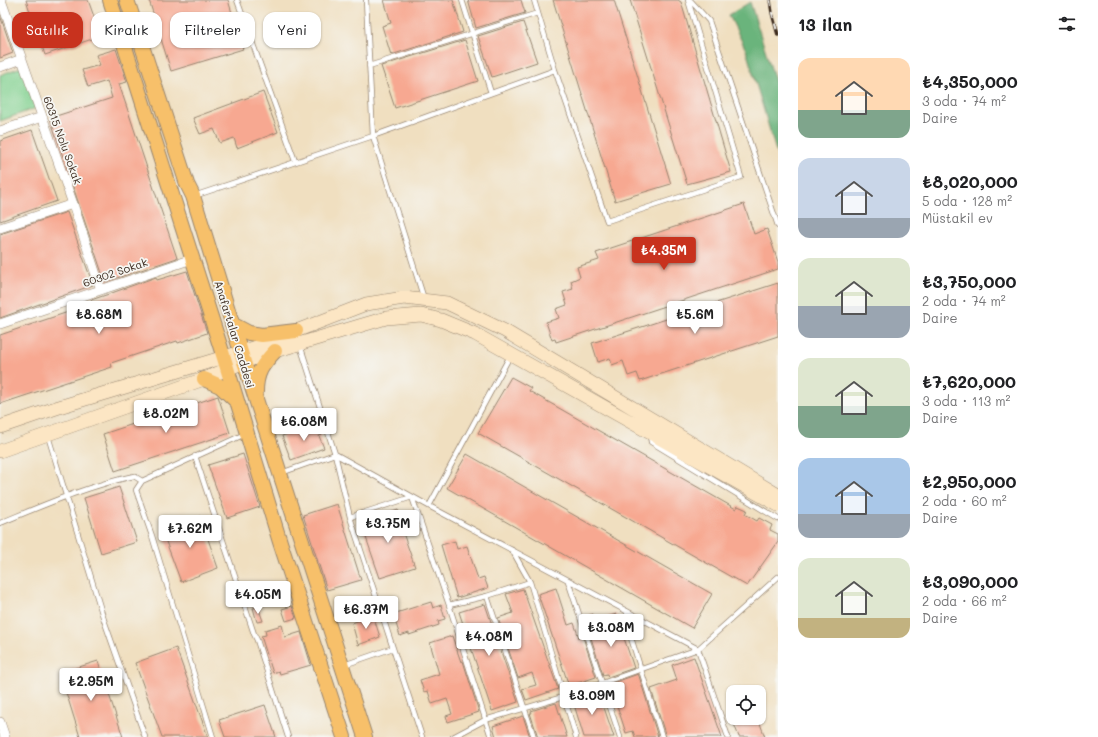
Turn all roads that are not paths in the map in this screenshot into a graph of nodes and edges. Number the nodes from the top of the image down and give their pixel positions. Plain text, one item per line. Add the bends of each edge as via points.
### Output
1 (1, 0) edge
2 (110, 0) edge
3 (127, 0) edge
4 (237, 0) edge
5 (366, 0) edge
6 (462, 0) edge
7 (534, 0) edge
8 (689, 0) edge
9 (538, 13) junction
10 (472, 33) junction
11 (22, 59) junction
12 (369, 66) junction
13 (0, 67) edge
14 (556, 70) junction
15 (491, 93) junction
16 (42, 117) junction
17 (0, 131) edge
18 (373, 136) junction
19 (295, 161) junction
20 (193, 196) junction
21 (73, 204) junction
22 (778, 226) edge
23 (0, 228) edge
24 (192, 259) junction
25 (101, 290) junction
26 (425, 300) junction
27 (0, 324) edge
28 (232, 324) junction
29 (297, 337) junction
30 (275, 351) junction
31 (511, 355) junction
32 (243, 357) junction
33 (225, 364) junction
34 (204, 379) junction
35 (256, 401) junction
36 (238, 403) junction
37 (0, 427) edge
38 (652, 427) junction
39 (247, 433) junction
40 (48, 434) junction
41 (0, 450) edge
42 (335, 454) junction
43 (195, 456) junction
44 (280, 473) junction
45 (142, 481) junction
46 (778, 495) edge
47 (66, 496) junction
48 (412, 497) junction
49 (778, 505) edge
50 (429, 506) junction
51 (350, 517) junction
52 (778, 519) edge
53 (0, 523) edge
54 (512, 550) junction
55 (778, 578) edge
56 (568, 581) junction
57 (530, 582) junction
58 (487, 596) junction
59 (449, 605) junction
60 (628, 612) junction
61 (393, 648) junction
62 (698, 649) junction
63 (342, 665) junction
64 (641, 670) junction
65 (602, 684) junction
66 (563, 697) junction
67 (524, 709) junction
68 (485, 720) junction
69 (0, 722) edge
70 (5, 737) edge
71 (145, 737) edge
72 (213, 737) edge
73 (288, 737) edge
74 (344, 737) edge
75 (365, 737) edge
76 (422, 737) edge
77 (453, 737) edge
78 (490, 737) edge
79 (534, 737) edge
80 (576, 737) edge
81 (620, 737) edge
82 (662, 737) edge
83 (728, 737) edge

1 - 11 street, 60315 Nolu Sokak
2 - 24 main road, Anafartalar Caddesi
3 - 20 main road, Anafartalar Caddesi
4 - 19 lane
5 - 12 lane
6 - 10 lane
7 - 9 lane
8 - 14 lane via 741,178 607,221
8 - 22 lane via 709,21
9 - 10 lane
9 - 14 lane
10 - 12 lane
10 - 15 lane
11 - 13 street
11 - 16 street, 60315 Nolu Sokak
12 - 18 lane
14 - 15 lane
15 - 18 lane
16 - 17 street
16 - 21 street, 60315 Nolu Sokak
18 - 19 lane
18 - 26 lane
19 - 20 lane
20 - 28 main road, Anafartalar Caddesi
21 - 23 street
21 - 25 street, 60315 Nolu Sokak
24 - 25 street, 60302 Sokak
24 - 33 main road, Anafartalar Caddesi
25 - 27 street, 60302 Sokak
26 - 29 main road via 404,298 366,304
26 - 38 main road via 447,303 504,331
28 - 29 main road via 249,333
28 - 32 main road, Anafartalar Caddesi
29 - 30 main road
29 - 31 main road via 386,318 421,315 475,334
29 - 32 main road via 273,342
29 - 42 lane
30 - 32 main road
30 - 35 main road via 260,370 256,380
31 - 38 main road
31 - 50 lane
32 - 33 main road
32 - 35 main road, Anafartalar Caddesi
33 - 34 main road
33 - 36 main road, Anafartalar Caddesi
33 - 37 main road via 66,405
34 - 36 main road via 220,386
34 - 40 main road
35 - 44 main road, Anafartalar Caddesi
36 - 39 main road, Anafartalar Caddesi
38 - 46 main road
38 - 49 main road
38 - 52 lane via 651,442
39 - 43 lane
39 - 74 main road, Anafartalar Caddesi
40 - 41 main road
40 - 47 lane
42 - 44 lane
42 - 48 lane
42 - 51 lane
43 - 45 lane
43 - 73 lane
44 - 63 main road, Anafartalar Caddesi
45 - 47 lane via 134,476
45 - 72 lane via 136,490
47 - 53 lane
47 - 71 lane via 104,620
48 - 50 lane
48 - 51 lane
48 - 59 lane
50 - 54 lane
51 - 61 lane
54 - 56 lane
54 - 57 lane
55 - 62 lane
56 - 60 lane
56 - 65 lane
57 - 58 lane
57 - 66 lane
58 - 59 lane
58 - 67 lane
59 - 68 lane
60 - 62 lane
60 - 64 lane via 627,625
61 - 63 lane
61 - 76 lane
62 - 64 lane
62 - 83 lane
63 - 75 main road, Anafartalar Caddesi
64 - 65 lane
64 - 82 lane
65 - 66 lane
65 - 81 lane
66 - 67 lane
66 - 80 lane
67 - 68 lane
67 - 79 lane
68 - 77 lane
68 - 78 lane
69 - 70 street

